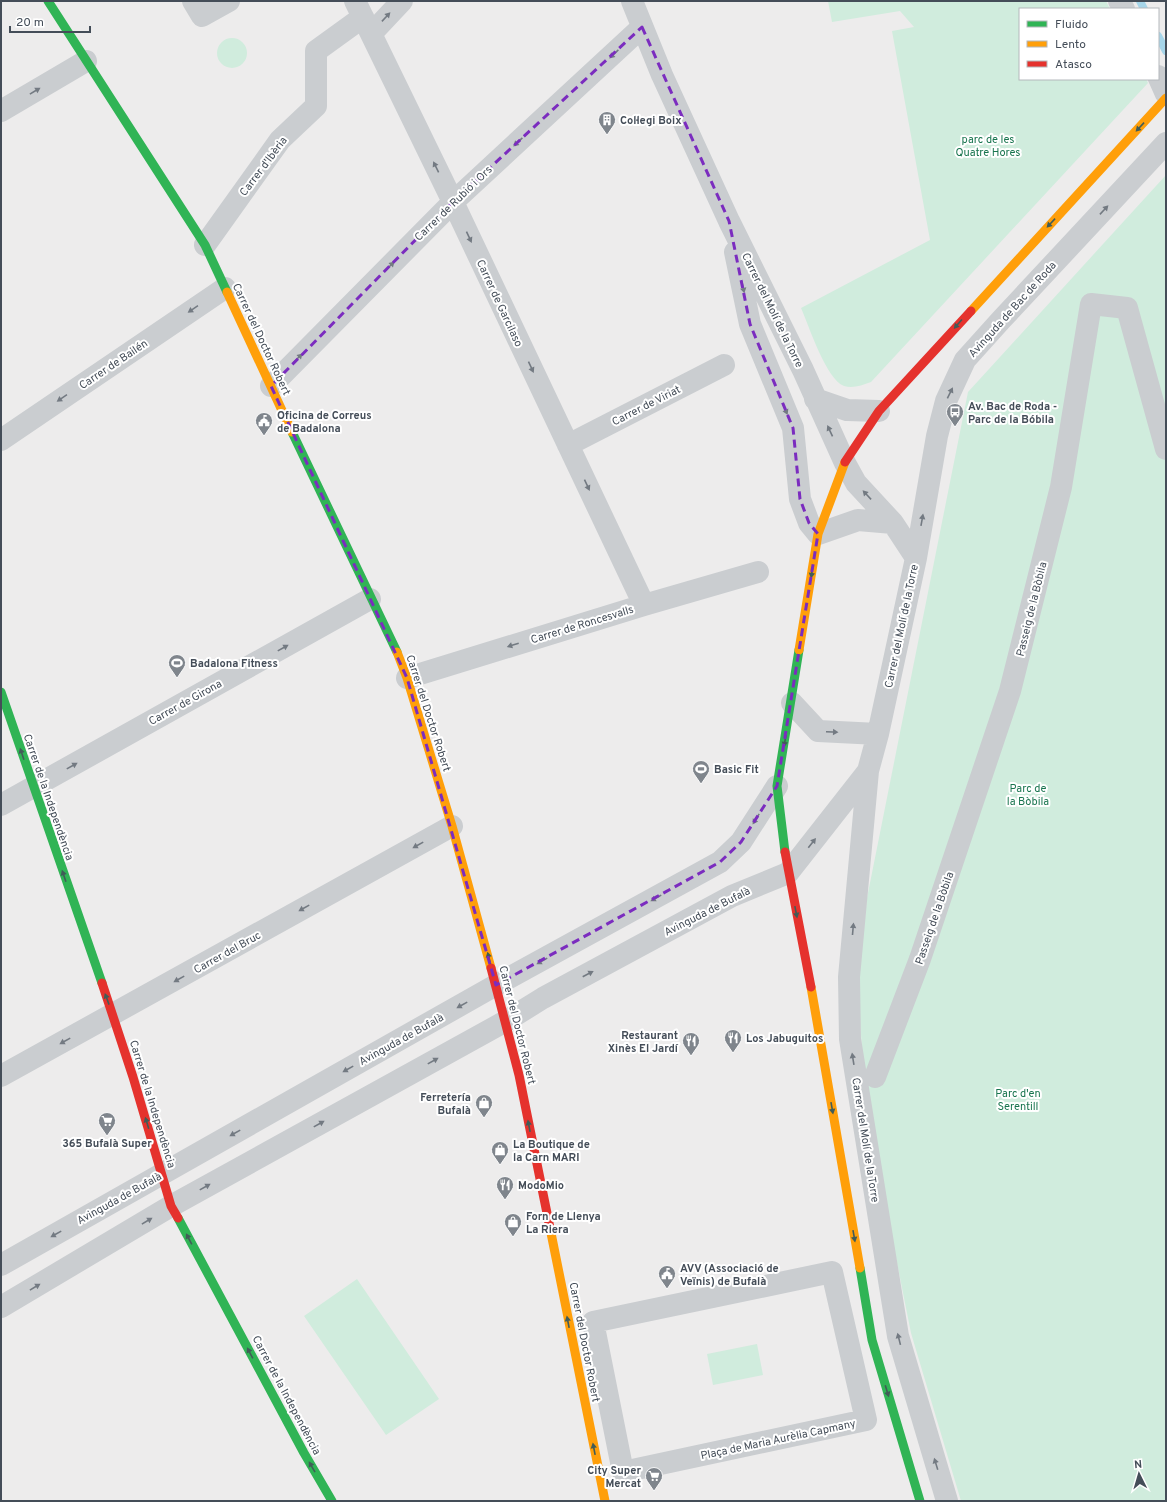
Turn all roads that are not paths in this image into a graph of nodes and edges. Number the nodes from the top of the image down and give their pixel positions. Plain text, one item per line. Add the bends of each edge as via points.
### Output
1 (48, 1) edge
2 (193, 1) edge
3 (229, 1) edge
4 (402, 1) edge
5 (632, 1) edge
6 (363, 17) edge
7 (642, 27) junction
8 (86, 60) junction
9 (1159, 78) edge
10 (1166, 94) edge
11 (1166, 98) edge
12 (1, 111) edge
13 (1166, 143) edge
14 (453, 202) junction
15 (729, 221) junction
16 (205, 245) junction
17 (225, 288) junction
18 (724, 365) dead end
19 (271, 386) junction
20 (815, 399) junction
21 (879, 410) junction
22 (1, 440) edge
23 (568, 445) junction
24 (1166, 449) edge
25 (845, 463) junction
26 (893, 523) junction
27 (818, 534) junction
28 (916, 558) junction
29 (758, 572) dead end
30 (370, 599) junction
31 (644, 605) junction
32 (406, 678) junction
33 (1, 692) edge
34 (792, 703) junction
35 (878, 734) junction
36 (868, 771) junction
37 (776, 786) junction
38 (33, 788) junction
39 (1, 806) edge
40 (452, 826) junction
41 (788, 873) junction
42 (496, 986) junction
43 (113, 1015) junction
44 (506, 1021) junction
45 (1, 1076) edge
46 (875, 1077) dead end
47 (163, 1174) junction
48 (171, 1206) junction
49 (1, 1265) edge
50 (1, 1307) edge
51 (623, 1472) joint
52 (332, 1501) edge
53 (605, 1501) edge
54 (920, 1501) edge
55 (947, 1501) edge

1 - 8 street, Carrer del Doctor Robert
2 - 3 street via 202,16
6 -> 4 street, Carrer d'Ibèria
5 - 7 street, Carrer del Molí de la Torre
14 -> 6 street, Carrer de Garcilaso
6 - 16 street, Carrer d'Ibèria via 316,51 316,106 280,140
7 -> 14 street, Carrer de Rubió i Ors
7 - 15 street, Carrer del Molí de la Torre
12 -> 8 street
8 - 16 street, Carrer del Doctor Robert
9 - 10 street
11 -> 21 street
28 -> 13 street, Avinguda de Bac de Roda via 938,430 946,401 965,360
19 -> 14 street, Carrer de Rubió i Ors
14 -> 23 street, Carrer de Garcilaso
15 - 20 street, Carrer del Molí de la Torre
15 -> 27 street, Carrer del Molí de la Torre via 750,324 793,428 800,499 809,523
16 - 17 street, Carrer del Doctor Robert
17 - 19 street, Carrer del Doctor Robert
17 -> 22 street, Carrer de Bailén
18 - 23 street, Carrer de Viriat
19 - 30 street, Carrer del Doctor Robert
20 - 21 street via 847,410
25 -> 20 street, Carrer del Molí de la Torre
21 - 25 street
23 -> 31 street, Carrer de Garcilaso
24 - 46 street, Passeig de la Bòbila via 1127,308 1091,304 1061,487 1010,691 920,958
26 -> 25 street, Carrer del Molí de la Torre via 856,483
25 - 27 street
26 - 27 street via 858,520
26 - 28 street, Carrer del Molí de la Torre
27 -> 34 street
28 - 35 street, Carrer del Molí de la Torre
29 - 31 street, Carrer de Roncesvalls
30 - 32 street, Carrer del Doctor Robert via 391,639
38 -> 30 street, Carrer de Girona
31 -> 32 street, Carrer de Roncesvalls
32 - 40 street, Carrer del Doctor Robert
38 -> 33 street, Carrer de la Independència
34 -> 35 street via 818,731
34 -> 37 street
35 - 36 street, Carrer del Molí de la Torre
41 -> 36 street, Carrer del Molí de la Torre
55 -> 36 street, Carrer del Molí de la Torre via 898,1336 850,1039 849,977
37 - 41 street
37 -> 42 street, Avinguda de Bufalà via 741,842 720,862
38 - 39 street, Carrer de Girona
43 -> 38 street, Carrer de la Independència
42 -> 40 street, Carrer del Doctor Robert
40 -> 43 street, Carrer del Bruc
44 -> 41 street, Avinguda de Bufalà via 543,998 732,896
41 -> 54 street via 810,982 872,1340
42 - 44 street, Carrer del Doctor Robert
42 -> 47 street, Avinguda de Bufalà
43 -> 45 street, Carrer del Bruc
47 -> 43 street, Carrer de la Independència
48 -> 44 street, Avinguda de Bufalà
53 -> 44 street, Carrer del Doctor Robert
47 - 48 street, Carrer de la Independència
47 -> 49 street, Avinguda de Bufalà
50 -> 48 street, Avinguda de Bufalà
52 -> 48 street, Carrer de la Independència
51 - 51 street, Plaça de Maria Aurèlia Capmany via 593,1322 832,1272 866,1420

